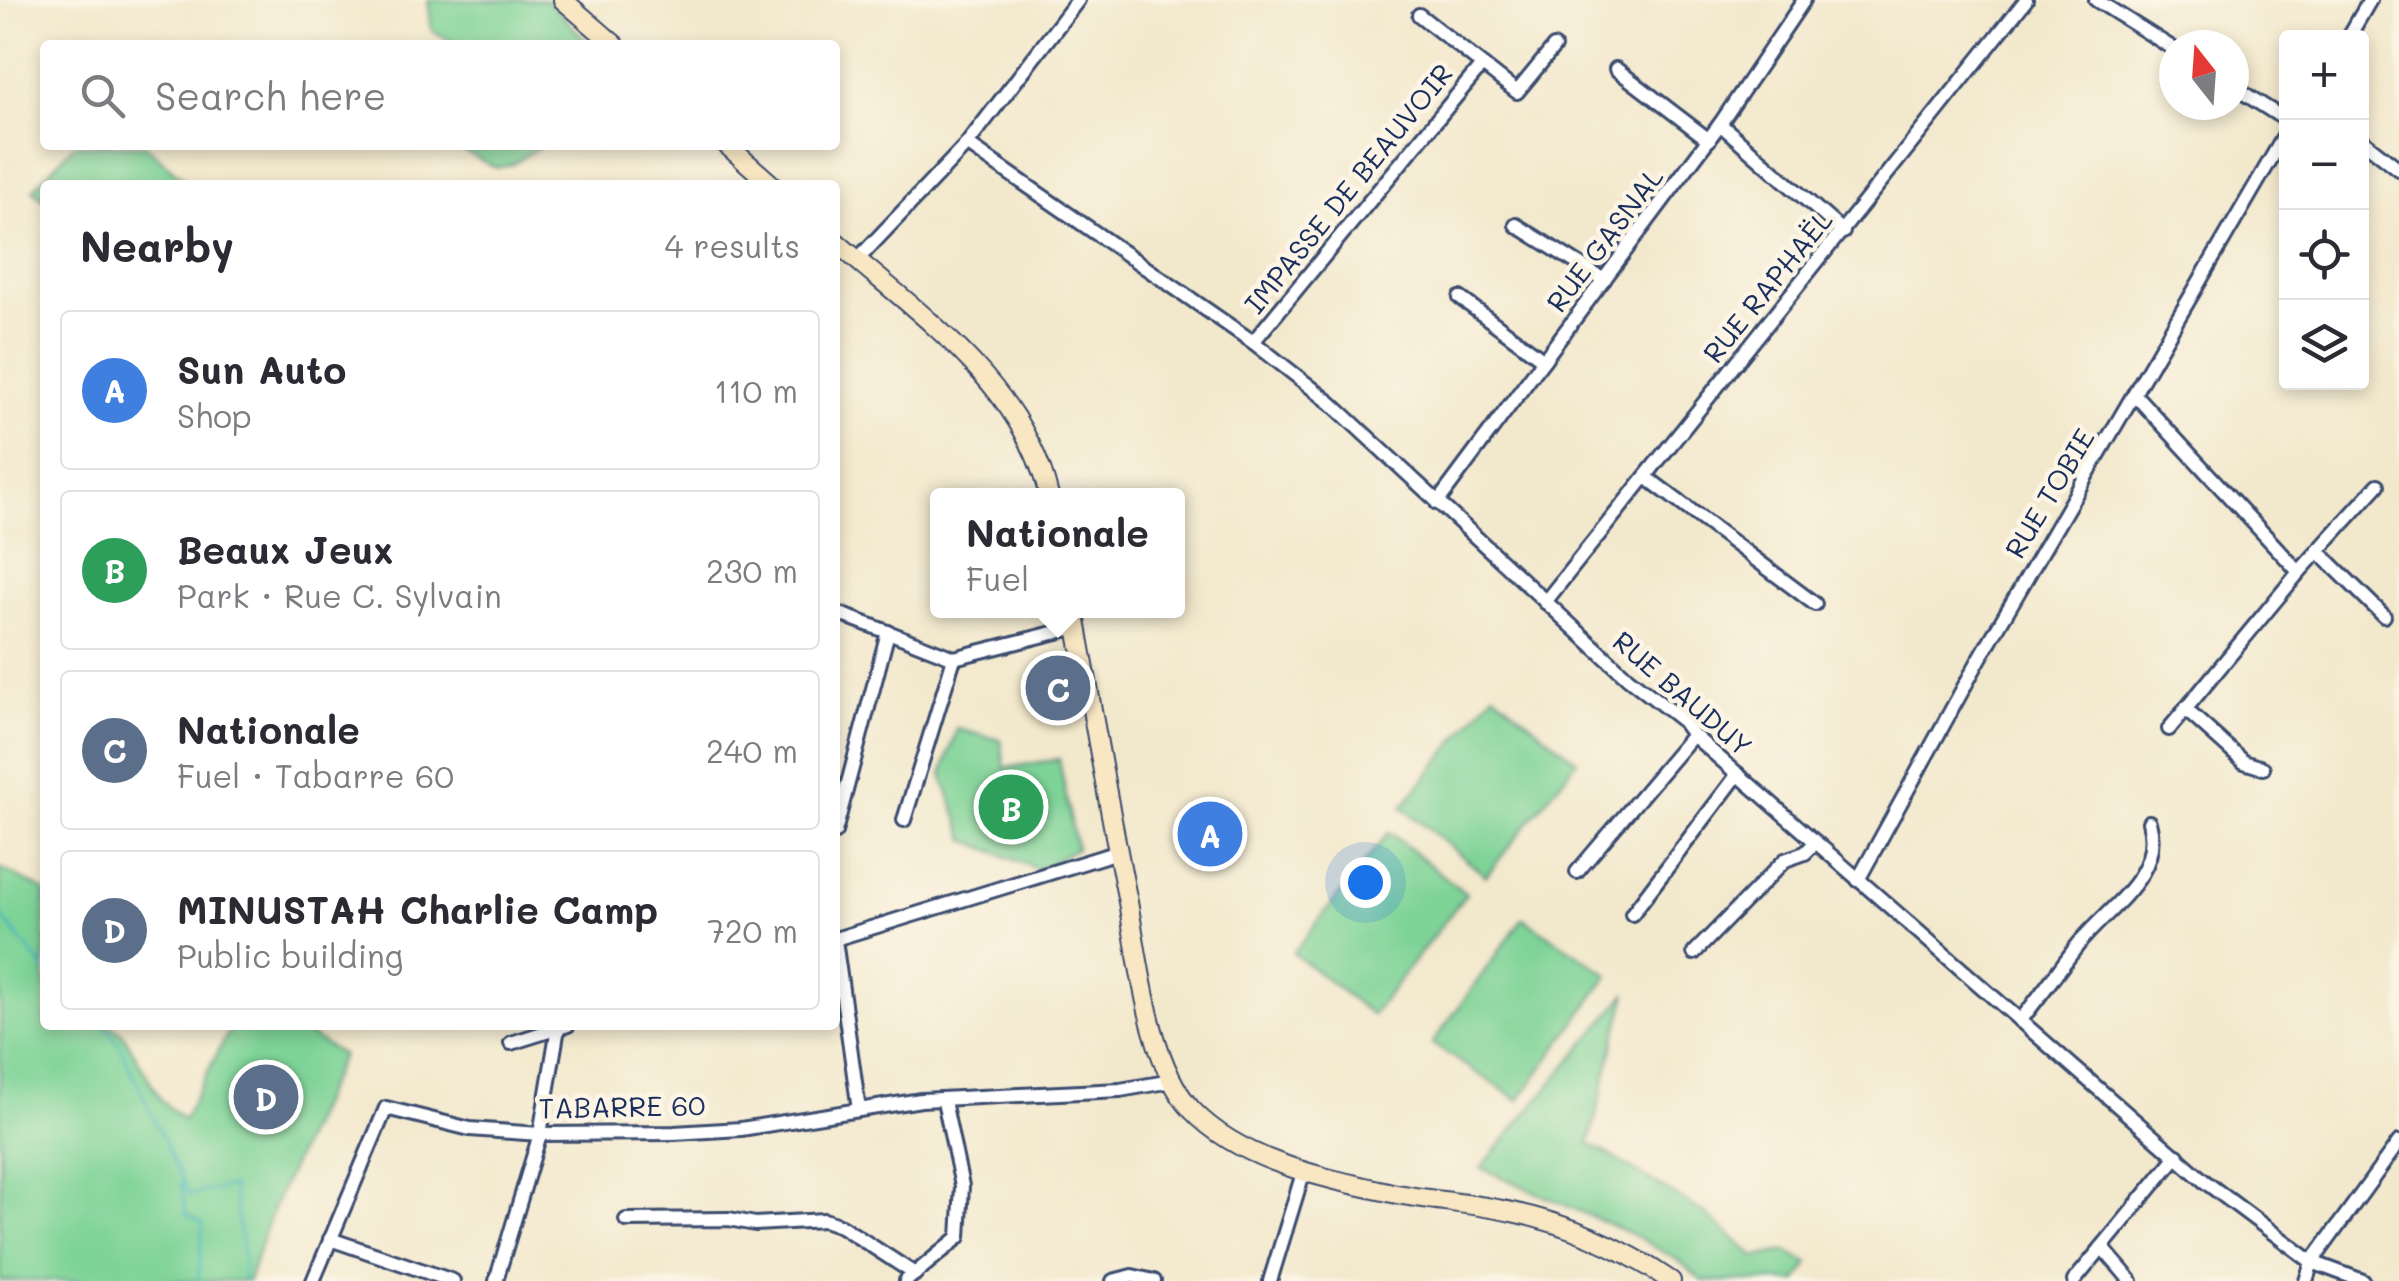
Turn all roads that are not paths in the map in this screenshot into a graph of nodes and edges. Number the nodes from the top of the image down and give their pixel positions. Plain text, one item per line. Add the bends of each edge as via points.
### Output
1 (564, 0) edge
2 (1078, 0) edge
3 (1804, 0) edge
4 (2026, 0) edge
5 (2096, 0) edge
6 (2370, 0) edge
7 (1419, 16) dead end
8 (2353, 30) edge
9 (608, 40) edge
10 (2159, 40) edge
11 (1554, 47) dead end
12 (1482, 65) junction
13 (1616, 69) dead end
14 (2249, 96) edge
15 (2279, 115) edge
16 (1720, 124) junction
17 (1709, 140) junction
18 (967, 144) junction
19 (2279, 145) edge
20 (2369, 146) edge
21 (733, 150) edge
22 (2399, 170) edge
23 (766, 180) edge
24 (1516, 225) dead end
25 (1842, 232) junction
26 (840, 245) edge
27 (857, 260) junction
28 (1604, 280) junction
29 (1460, 298) dead end
30 (1253, 342) junction
31 (1544, 360) junction
32 (2136, 396) junction
33 (1646, 477) junction
34 (2378, 485) dead end
35 (1046, 488) edge
36 (1438, 504) junction
37 (2318, 551) junction
38 (2299, 572) junction
39 (1545, 602) junction
40 (1815, 604) dead end
41 (840, 614) edge
42 (2384, 616) dead end
43 (1075, 619) edge
44 (888, 632) junction
45 (954, 658) junction
46 (2185, 709) junction
47 (2169, 729) dead end
48 (1693, 735) junction
49 (2263, 768) dead end
50 (1738, 774) junction
51 (840, 813) edge
52 (904, 820) dead end
53 (2150, 822) dead end
54 (1815, 842) junction
55 (1118, 852) junction
56 (1577, 872) dead end
57 (1858, 880) junction
58 (1632, 914) dead end
59 (840, 938) edge
60 (1694, 953) dead end
61 (840, 975) edge
62 (2020, 1021) junction
63 (553, 1030) edge
64 (562, 1030) edge
65 (511, 1043) dead end
66 (1172, 1080) junction
67 (944, 1101) junction
68 (859, 1110) junction
69 (540, 1134) junction
70 (2399, 1142) edge
71 (2177, 1156) junction
72 (1304, 1170) junction
73 (626, 1220) dead end
74 (330, 1239) junction
75 (2102, 1247) junction
76 (2312, 1262) junction
77 (911, 1278) edge
78 (313, 1281) edge
79 (453, 1281) edge
80 (496, 1281) edge
81 (1113, 1281) edge
82 (1154, 1281) edge
83 (1270, 1281) edge
84 (1671, 1281) edge
85 (2074, 1281) edge
86 (2131, 1281) edge
87 (2306, 1281) edge
88 (2363, 1281) edge

1 - 9 main road
2 - 18 street
3 - 16 street, RUE GASNAL
4 - 25 street, RUE RAPHAËL
5 - 10 street
6 - 8 street
7 - 12 street
11 - 12 street via 1520,93
12 - 30 street, IMPASSE DE BEAUVOIR
13 - 17 street
14 - 15 street
16 - 17 street, RUE GASNAL
16 - 25 street
17 - 28 street, RUE GASNAL
18 - 27 street
18 - 30 street, RUE BAUDUY
19 - 32 street, RUE TOBIE
20 - 22 street
21 - 23 main road
24 - 28 street
25 - 33 street, RUE RAPHAËL
26 - 27 main road
27 - 35 main road via 993,382 1020,421
28 - 31 street, RUE GASNAL
29 - 31 street
30 - 36 street, RUE BAUDUY via 1331,402
31 - 36 street, RUE GASNAL
32 - 38 street
32 - 57 street, RUE TOBIE
33 - 39 street, RUE RAPHAËL
33 - 40 street
34 - 37 street
36 - 39 street, RUE BAUDUY
37 - 38 street
37 - 42 street
38 - 46 street
39 - 48 street, RUE BAUDUY
41 - 44 street
43 - 45 street
43 - 55 main road
44 - 45 street
44 - 51 street
45 - 52 street
46 - 47 street
46 - 49 street via 2244,762
48 - 50 street, RUE BAUDUY
48 - 56 street
50 - 54 street, RUE BAUDUY
50 - 58 street
53 - 62 street via 2154,841 2144,871
54 - 57 street, RUE BAUDUY
54 - 60 street via 1785,860
55 - 59 street
55 - 66 main road via 1147,1002
57 - 62 street, RUE BAUDUY
61 - 68 street
62 - 71 street, RUE BAUDUY
63 - 65 street
64 - 69 street
66 - 67 street, TABARRE 60 via 1120,1090
66 - 72 main road via 1208,1126
67 - 68 street, TABARRE 60
67 - 77 street via 962,1186 959,1237
68 - 69 street, TABARRE 60 via 741,1129
69 - 74 street, TABARRE 60 via 470,1129 386,1108
69 - 80 street
70 - 76 street
71 - 75 street
71 - 76 street, RUE BAUDUY
72 - 83 street
72 - 84 main road via 1562,1226
73 - 77 street via 824,1220
74 - 78 street
74 - 79 street
75 - 85 street
75 - 86 street
76 - 87 street
76 - 88 street, RUE BAUDUY
81 - 82 street

